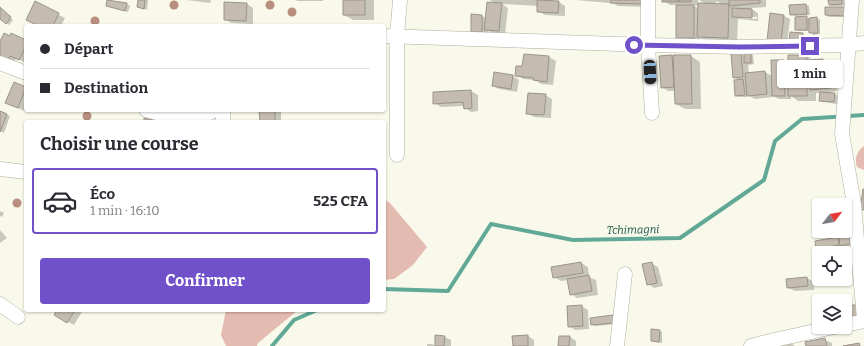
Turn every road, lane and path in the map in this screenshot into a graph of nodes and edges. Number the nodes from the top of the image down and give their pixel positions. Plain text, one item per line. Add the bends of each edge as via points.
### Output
1 (400, 0) edge
2 (648, 0) edge
3 (852, 0) edge
4 (390, 36) edge
5 (864, 43) edge
6 (648, 45) junction
7 (848, 45) junction
8 (0, 63) edge
9 (24, 72) edge
10 (153, 112) edge
11 (212, 112) edge
12 (652, 113) dead end
13 (397, 155) dead end
14 (0, 169) edge
15 (24, 172) edge
16 (860, 219) edge
17 (625, 274) dead end
18 (0, 304) edge
19 (18, 317) dead end
20 (864, 320) edge
21 (852, 323) edge
22 (812, 332) edge
23 (618, 346) edge
24 (751, 346) edge

1 - 4 street
2 - 6 street
3 - 7 street
4 - 6 street
4 - 13 street
5 - 7 street
6 - 7 street
6 - 12 street
7 - 16 street via 842,134
8 - 9 street
10 - 11 street via 174,118 191,119
14 - 15 street
16 - 20 street
17 - 23 street
18 - 19 street
20 - 21 street
22 - 24 street

